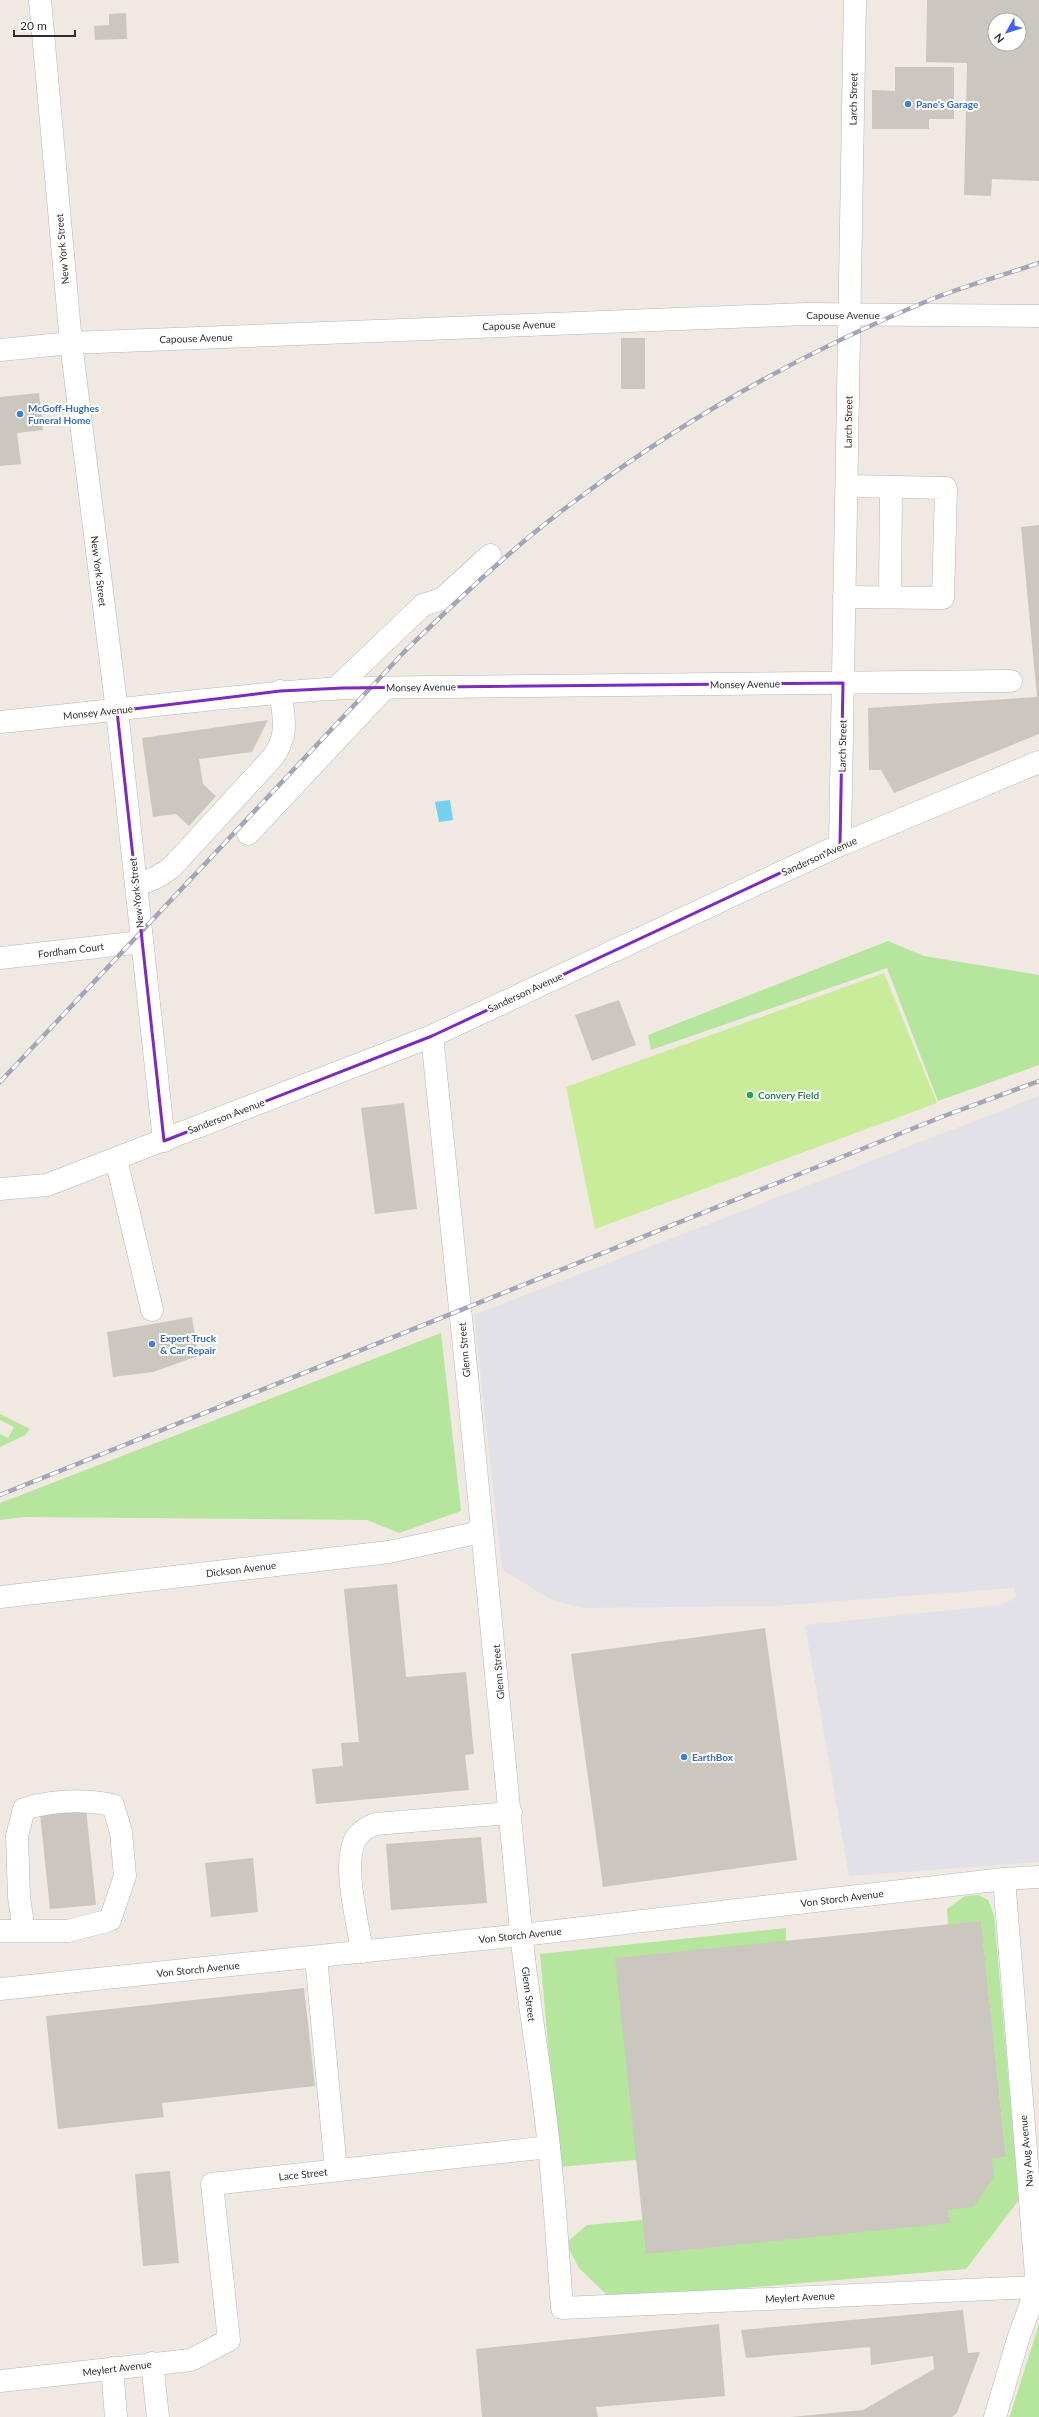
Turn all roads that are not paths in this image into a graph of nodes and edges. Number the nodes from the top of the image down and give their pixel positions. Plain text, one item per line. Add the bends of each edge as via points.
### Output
1 (40, 0) edge
2 (855, 0) edge
3 (850, 314) junction
4 (1039, 316) edge
5 (71, 343) junction
6 (0, 350) edge
7 (846, 486) junction
8 (891, 487) junction
9 (490, 555) dead end
10 (844, 597) junction
11 (890, 597) junction
12 (1011, 681) dead end
13 (843, 683) junction
14 (335, 688) junction
15 (385, 688) junction
16 (280, 692) junction
17 (117, 711) junction
18 (0, 722) edge
19 (1039, 762) edge
20 (248, 834) dead end
21 (840, 845) junction
22 (136, 884) junction
23 (141, 942) junction
24 (0, 958) edge
25 (432, 1036) junction
26 (164, 1141) junction
27 (116, 1159) junction
28 (0, 1189) edge
29 (152, 1310) dead end
30 (481, 1532) junction
31 (0, 1597) edge
32 (511, 1814) junction
33 (1039, 1877) edge
34 (1004, 1879) junction
35 (0, 1930) edge
36 (24, 1931) junction
37 (522, 1935) junction
38 (362, 1952) junction
39 (316, 1957) junction
40 (0, 1989) edge
41 (549, 2147) junction
42 (336, 2170) junction
43 (1037, 2287) junction
44 (562, 2308) joint
45 (229, 2340) joint
46 (152, 2363) junction
47 (112, 2368) junction
48 (0, 2381) edge
49 (116, 2417) edge
50 (158, 2417) edge
51 (995, 2417) edge

1 - 5 street, New York Street
2 - 3 street, Larch Street
3 - 4 street, Capouse Avenue
3 - 5 street, Capouse Avenue
3 - 7 street, Larch Street
5 - 6 street, Capouse Avenue
5 - 17 street, New York Street
7 - 8 street
7 - 10 street, Larch Street
8 - 11 street
8 - 11 street via 946,488 943,598
9 - 14 street via 442,599 423,605
10 - 11 street
10 - 13 street, Larch Street
12 - 13 street, Monsey Avenue
13 - 15 street, Monsey Avenue
13 - 21 street, Larch Street
14 - 15 street, Monsey Avenue
14 - 16 street, Monsey Avenue
15 - 20 street
16 - 17 street, Monsey Avenue
16 - 22 street via 285,726 284,738 273,757 172,867 158,878
17 - 18 street, Monsey Avenue
17 - 22 street, New York Street
19 - 21 street, Sanderson Avenue
21 - 25 street, Sanderson Avenue
22 - 23 street, New York Street
23 - 24 street, Fordham Court
23 - 26 street, New York Street
25 - 26 street, Sanderson Avenue
25 - 30 street, Glenn Street via 459,1281
26 - 27 street, Sanderson Avenue
27 - 28 street, Sanderson Avenue via 47,1186
27 - 29 street
30 - 31 street, Dickson Avenue via 389,1552
30 - 32 street, Glenn Street via 494,1635
32 - 37 street, Glenn Street
32 - 38 street via 375,1824 362,1830 355,1841 349,1864
33 - 34 street, Von Storch Avenue
34 - 37 street, Von Storch Avenue
34 - 43 street, Nay Aug Avenue
35 - 36 street
36 - 36 street via 68,1931 110,1920 125,1876 121,1832 112,1805 87,1800 47,1802 24,1809 17,1836 19,1897
37 - 38 street, Von Storch Avenue
37 - 41 street, Glenn Street
38 - 39 street, Von Storch Avenue
39 - 40 street, Von Storch Avenue
39 - 42 street
41 - 42 street, Lace Street
41 - 44 street, Glenn Street
42 - 45 street, Lace Street via 212,2184
43 - 44 street, Meylert Avenue
43 - 51 street, Nay Aug Avenue via 1019,2336
45 - 46 street, Meylert Avenue via 191,2360
46 - 47 street, Meylert Avenue
46 - 50 street
47 - 48 street, Meylert Avenue
47 - 49 street

